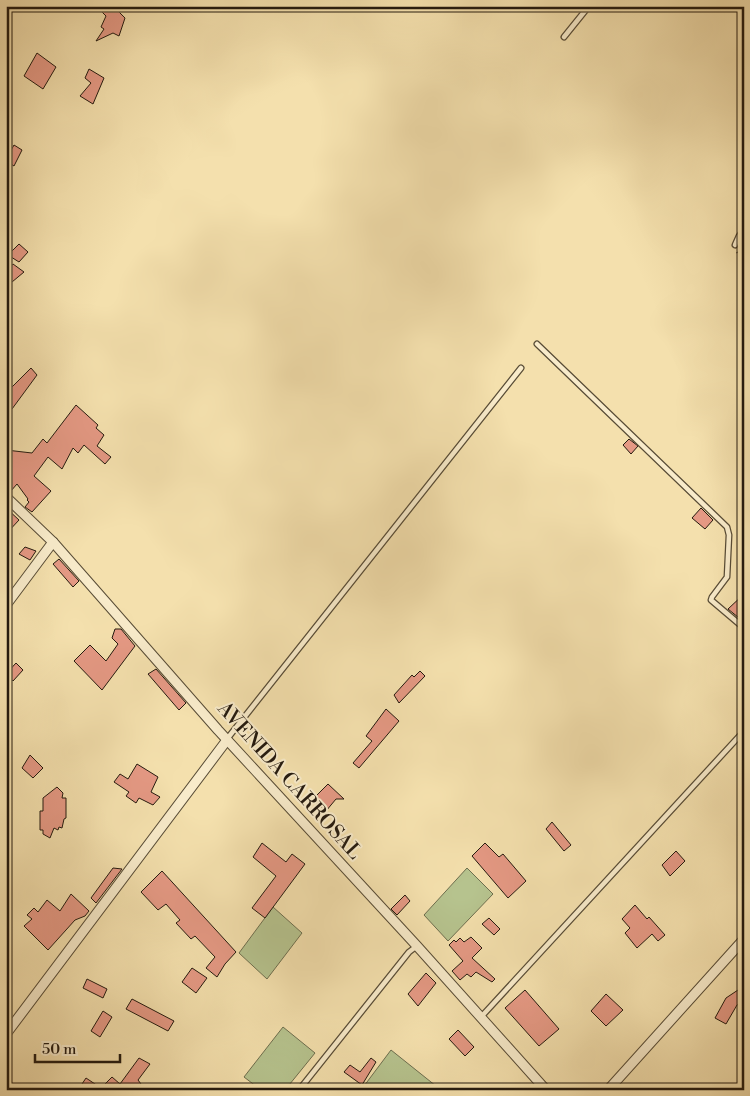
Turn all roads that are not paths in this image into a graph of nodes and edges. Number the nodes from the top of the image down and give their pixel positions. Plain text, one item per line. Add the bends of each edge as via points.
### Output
1 (589, 6) edge
2 (564, 37) dead end
3 (744, 229) edge
4 (735, 245) road end
5 (537, 344) dead end
6 (520, 368) dead end
7 (6, 497) edge
8 (53, 542) junction
9 (6, 605) edge
10 (744, 628) edge
11 (744, 731) edge
12 (227, 740) junction
13 (744, 939) edge
14 (416, 946) junction
15 (480, 1017) junction
16 (6, 1034) edge
17 (299, 1090) edge
18 (546, 1090) edge
19 (608, 1090) edge

1 - 2 lane
3 - 4 lane
5 - 10 lane via 728,526 727,577 712,600
6 - 12 lane
7 - 8 street, AVENIDA CARROSAL
8 - 9 street
8 - 12 street, AVENIDA CARROSAL
11 - 15 lane
12 - 14 street, AVENIDA CARROSAL
12 - 16 street
13 - 19 street
14 - 15 street, AVENIDA CARROSAL
14 - 17 lane
15 - 18 street, AVENIDA CARROSAL

